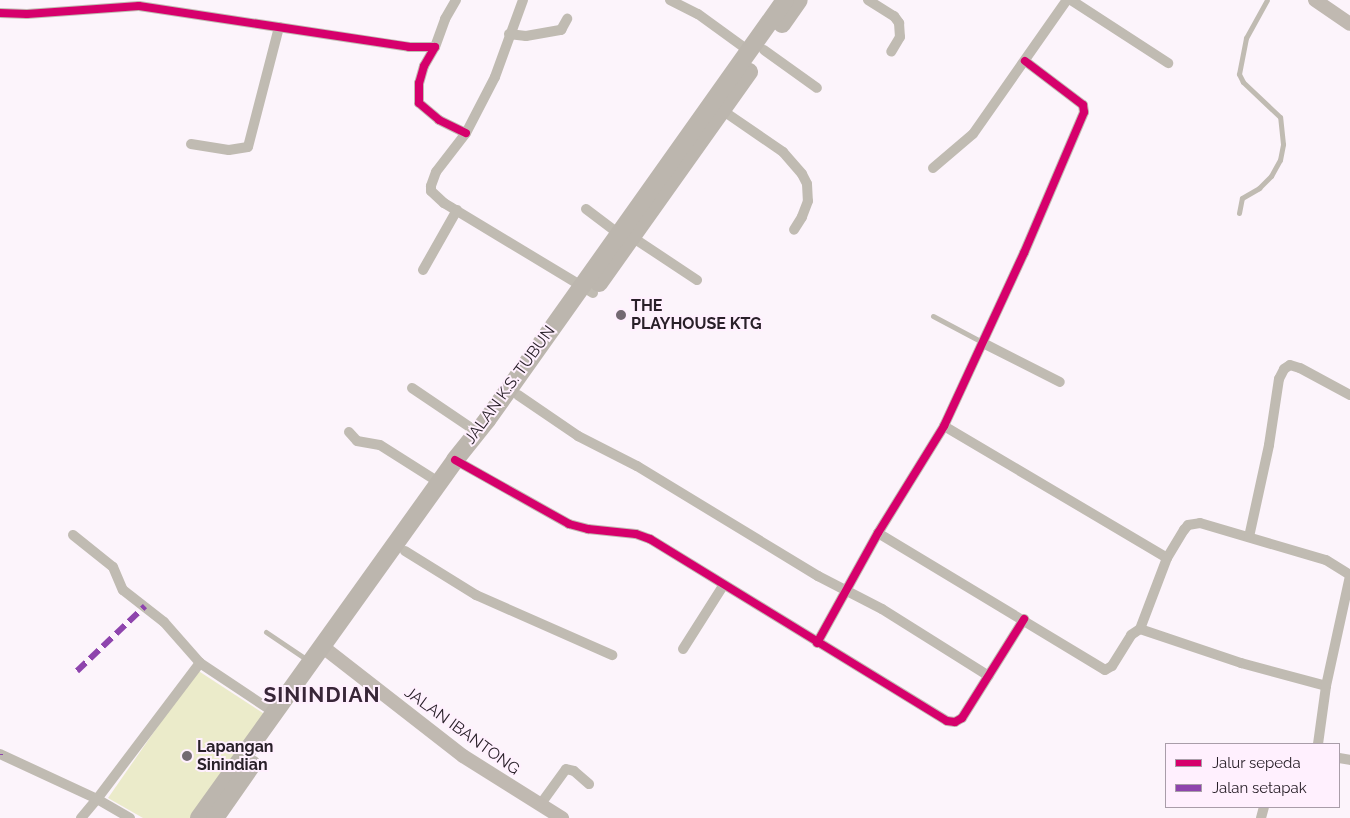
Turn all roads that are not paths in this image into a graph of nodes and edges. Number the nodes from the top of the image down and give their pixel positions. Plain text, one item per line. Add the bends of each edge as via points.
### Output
1 (456, 0) edge
2 (523, 0) edge
3 (670, 0) edge
4 (785, 0) edge
5 (799, 0) edge
6 (868, 0) edge
7 (1069, 0) edge
8 (1266, 0) edge
9 (1315, 0) edge
10 (0, 13) edge
11 (567, 19) dead end
12 (1350, 24) edge
13 (278, 27) junction
14 (509, 34) junction
15 (435, 48) junction
16 (756, 51) junction
17 (892, 52) dead end
18 (1025, 61) junction
19 (1168, 63) dead end
20 (817, 88) dead end
21 (717, 107) junction
22 (466, 133) junction
23 (192, 144) dead end
24 (933, 168) dead end
25 (586, 209) dead end
26 (457, 210) junction
27 (1239, 213) dead end
28 (794, 230) dead end
29 (625, 235) junction
30 (424, 270) dead end
31 (697, 280) dead end
32 (588, 289) junction
33 (934, 316) dead end
34 (983, 343) junction
35 (1060, 382) dead end
36 (412, 388) dead end
37 (518, 395) junction
38 (1350, 395) edge
39 (944, 426) junction
40 (349, 432) dead end
41 (477, 432) junction
42 (460, 463) junction
43 (443, 485) junction
44 (431, 505) junction
45 (878, 533) junction
46 (73, 535) dead end
47 (1249, 538) junction
48 (405, 551) junction
49 (1167, 558) junction
50 (1350, 575) edge
51 (723, 586) junction
52 (846, 590) junction
53 (1024, 619) junction
54 (1140, 629) junction
55 (266, 632) dead end
56 (817, 643) junction
57 (683, 649) dead end
58 (327, 650) junction
59 (612, 655) dead end
60 (200, 663) junction
61 (312, 663) junction
62 (989, 676) junction
63 (1326, 686) junction
64 (275, 713) junction
65 (1318, 743) edge
66 (0, 754) edge
67 (589, 784) dead end
68 (97, 799) junction
69 (540, 805) junction
70 (81, 818) edge
71 (130, 818) edge
72 (199, 818) edge
73 (215, 818) edge
74 (562, 818) edge

1 - 15 street via 444,20
2 - 14 street
3 - 16 street
4 - 16 highway, JALAN K.S. TUBUN
5 - 16 highway, JALAN K.S. TUBUN
6 - 17 street via 894,16 899,23 900,37
7 - 18 street
7 - 19 street
8 - 27 lane via 1246,38 1239,74 1243,82 1280,116 1283,144 1280,160 1270,176 1259,188 1242,198
9 - 12 street
10 - 13 street via 139,6
11 - 14 street via 561,30 526,36
13 - 15 street
13 - 23 street via 248,147 229,150
14 - 22 street via 495,77
15 - 22 street via 419,82 419,104 439,120
16 - 20 street
16 - 21 highway, JALAN K.S. TUBUN
18 - 24 street via 973,134
18 - 34 street via 1083,105 1084,112
21 - 28 street via 776,146 802,174 807,184 808,201
21 - 29 highway, JALAN K.S. TUBUN
22 - 26 street via 436,172 431,186 436,197
25 - 29 street
26 - 30 street
26 - 32 street
29 - 31 street
29 - 32 highway, JALAN K.S. TUBUN
32 - 37 highway, JALAN K.S. TUBUN
32 - 41 highway, JALAN K.S. TUBUN
33 - 34 lane
34 - 35 street
34 - 39 street
36 - 41 street
37 - 42 highway, JALAN K.S. TUBUN
37 - 52 street via 578,436 637,466 804,569
38 - 47 street via 1300,368 1290,365 1284,369 1279,379
39 - 45 street
39 - 49 street
40 - 43 street via 357,441 380,445
41 - 42 highway, JALAN K.S. TUBUN
42 - 43 highway, JALAN K.S. TUBUN
42 - 51 street via 568,524 650,539
43 - 44 highway, JALAN K.S. TUBUN
44 - 48 highway, JALAN K.S. TUBUN
44 - 58 highway, JALAN K.S. TUBUN
45 - 52 street
45 - 53 street
46 - 60 street via 113,567 123,590 164,622
47 - 49 street via 1194,523 1184,530
47 - 50 street via 1326,560
48 - 58 highway, JALAN K.S. TUBUN
48 - 59 street via 476,596
49 - 54 street
50 - 63 street
51 - 56 street
51 - 57 street
52 - 56 street
52 - 62 street via 906,623
53 - 54 street via 1104,670 1112,666 1131,635
53 - 62 street
54 - 63 street via 1241,663
55 - 61 lane
56 - 62 street via 951,722 962,718
58 - 61 highway, JALAN K.S. TUBUN
58 - 69 street, JALAN IBANTONG via 463,756
58 - 73 highway, JALAN K.S. TUBUN
60 - 64 street
60 - 68 street
61 - 64 highway, JALAN K.S. TUBUN
63 - 65 street
64 - 72 highway, JALAN K.S. TUBUN
66 - 68 street
67 - 69 street via 574,771 566,769
68 - 70 street
68 - 71 street
69 - 74 street, JALAN IBANTONG

